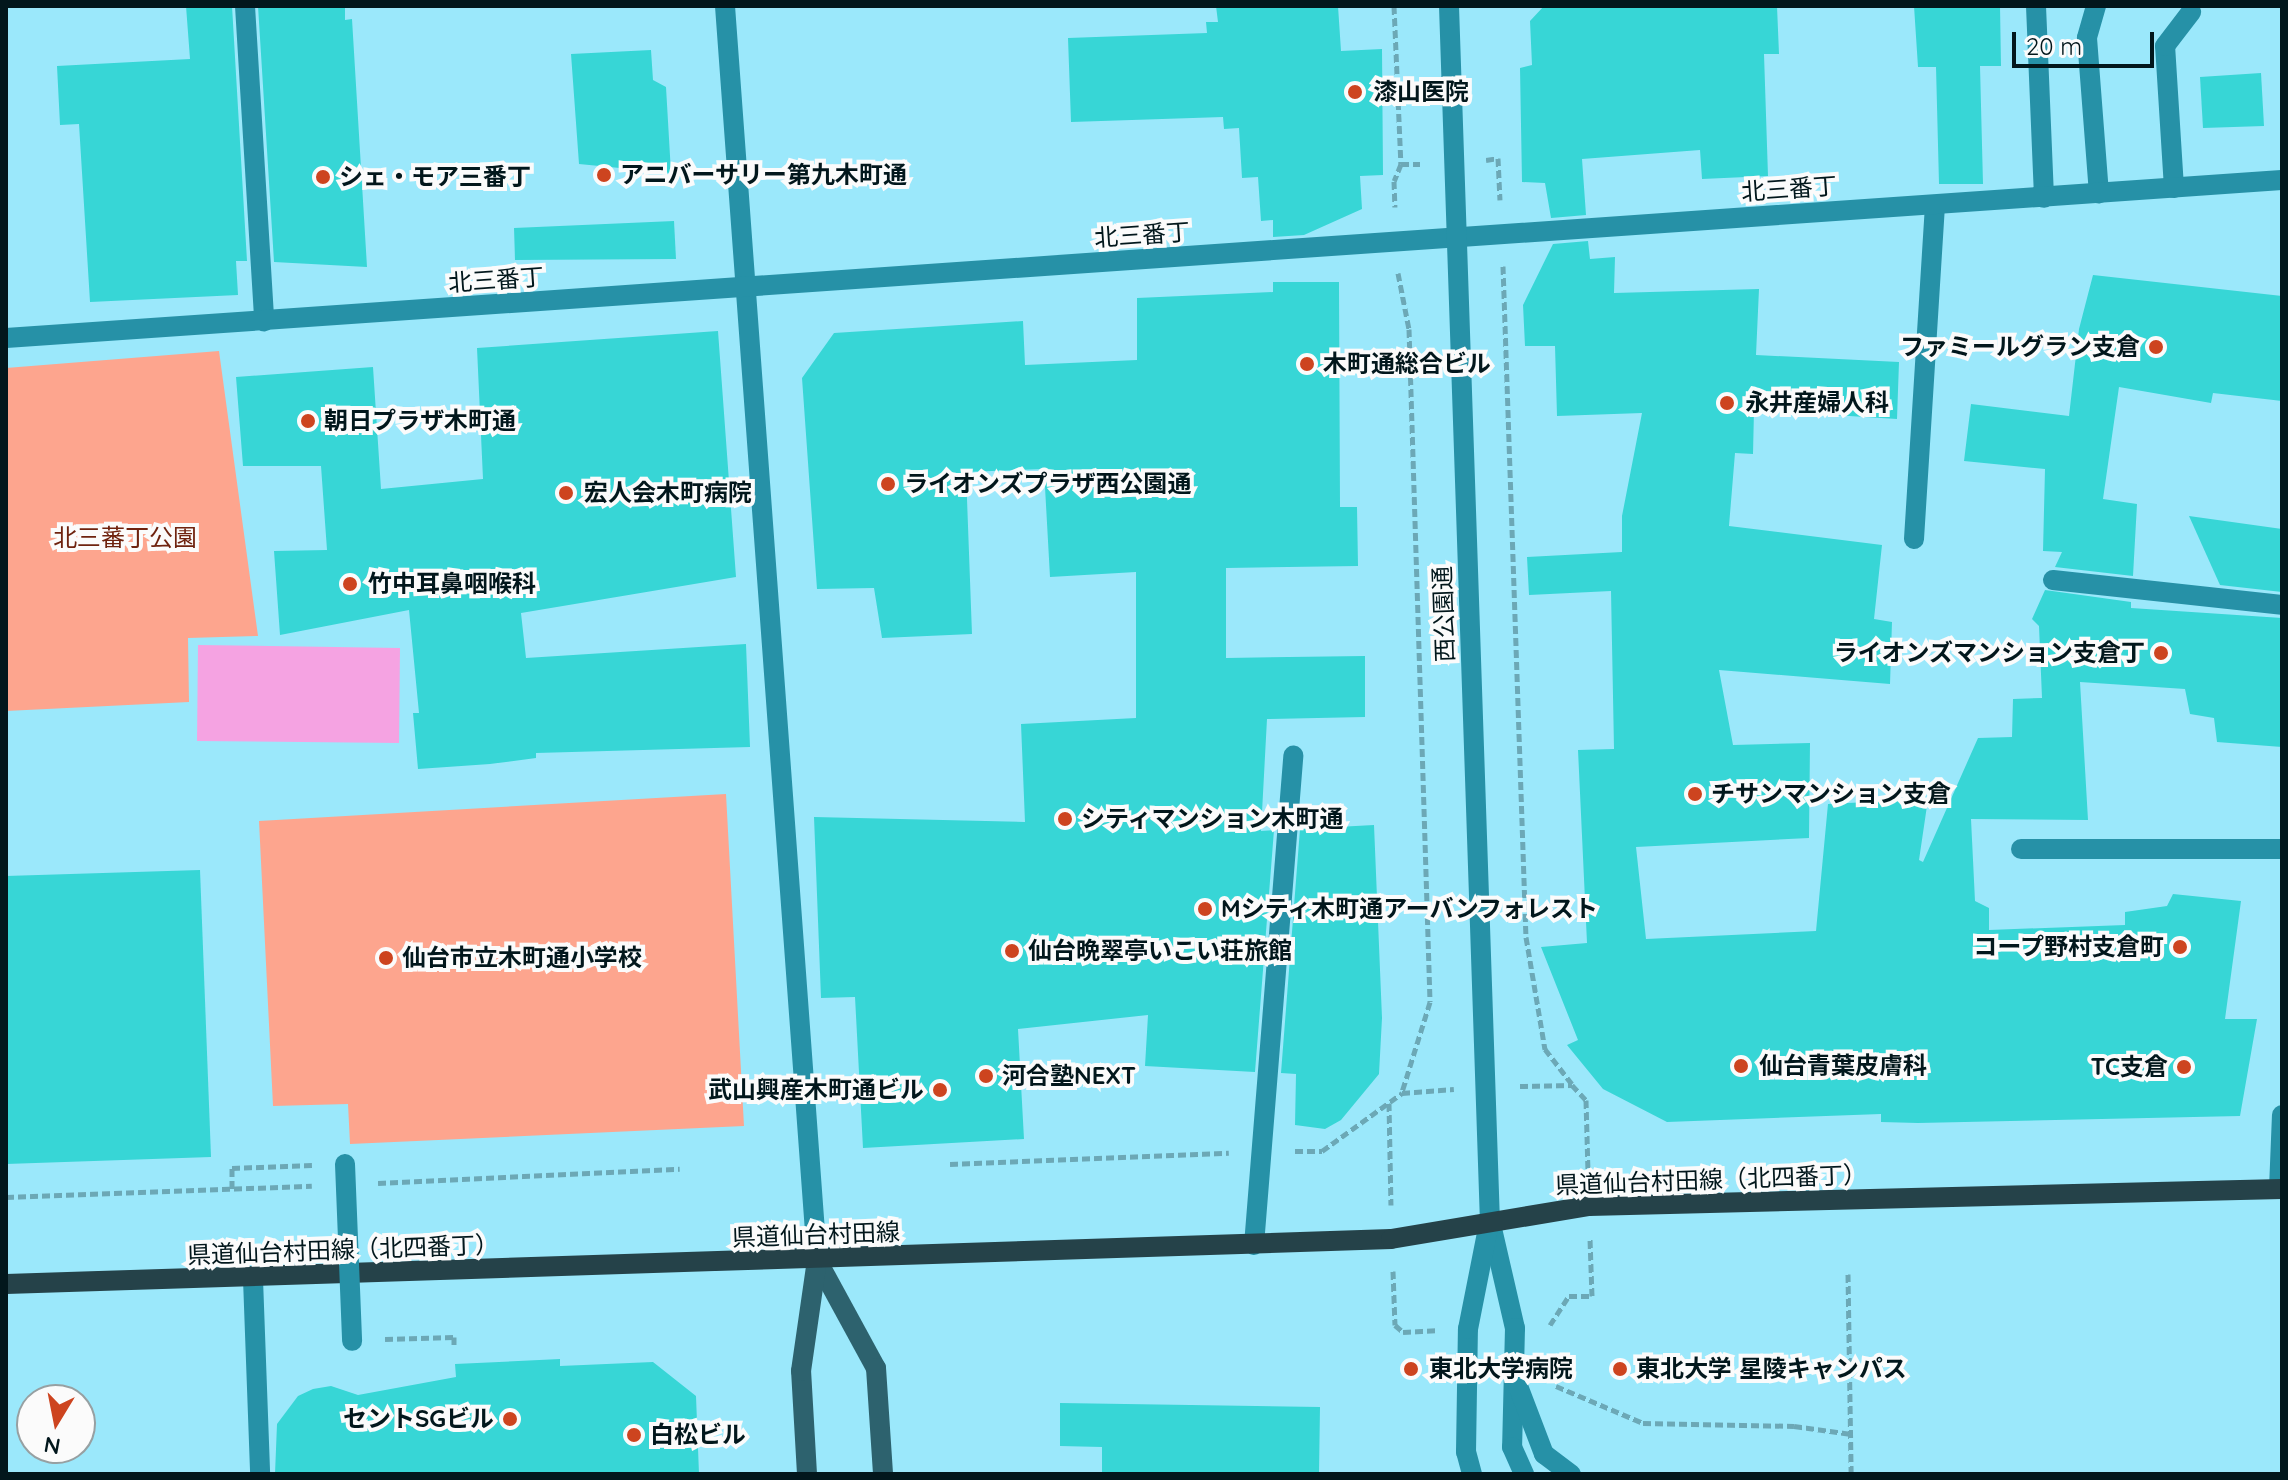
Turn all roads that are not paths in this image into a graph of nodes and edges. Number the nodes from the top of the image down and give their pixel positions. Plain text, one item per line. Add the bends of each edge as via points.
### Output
1 (245, 6) edge
2 (725, 6) edge
3 (1449, 6) edge
4 (2036, 6) edge
5 (2096, 6) edge
6 (2191, 12) dead end
7 (2282, 180) edge
8 (2174, 188) junction
9 (2099, 194) junction
10 (2044, 198) junction
11 (1935, 206) junction
12 (1457, 238) junction
13 (746, 290) junction
14 (264, 321) junction
15 (6, 338) edge
16 (1914, 539) dead end
17 (2053, 580) dead end
18 (2282, 605) edge
19 (1293, 756) dead end
20 (2021, 849) dead end
21 (2282, 849) edge
22 (2282, 1115) edge
23 (345, 1164) road end
24 (2280, 1189) edge
25 (1490, 1220) junction
26 (1254, 1245) junction
27 (952, 1256) joint
28 (817, 1260) junction
29 (682, 1265) joint
30 (253, 1279) junction
31 (6, 1284) edge
32 (352, 1341) road end
33 (1514, 1374) junction
34 (1466, 1452) junction
35 (260, 1474) edge
36 (807, 1474) edge
37 (883, 1474) edge
38 (1465, 1474) edge
39 (1472, 1474) edge
40 (1524, 1474) edge
41 (1571, 1474) edge

1 - 14 street
2 - 13 street
3 - 12 street, 西公園通
4 - 10 street
5 - 9 street via 2087,38
6 - 8 street via 2165,46
7 - 8 street, 北三番丁
8 - 9 street, 北三番丁
9 - 10 street, 北三番丁
10 - 11 street, 北三番丁
11 - 12 street, 北三番丁
11 - 16 street
12 - 13 street, 北三番丁
12 - 25 street, 西公園通
13 - 14 street, 北三番丁
13 - 28 street
14 - 15 street, 北三番丁
17 - 18 street
19 - 26 street
20 - 21 street
22 - 24 street
23 - 32 street, bridge
24 - 25 main road, 県道仙台村田線（北四番丁） via 1589,1206
25 - 26 main road, 県道仙台村田線（北四番丁） via 1391,1239
25 - 33 street via 1515,1328
25 - 34 street via 1468,1329
26 - 27 main road, 県道仙台村田線（北四番丁）
27 - 28 main road, 県道仙台村田線
28 - 29 main road, 県道仙台村田線
28 - 36 main road via 801,1371
28 - 37 main road via 876,1368
29 - 30 main road, 県道仙台村田線（北四番丁）
30 - 31 main road, 県道仙台村田線（北四番丁）
30 - 35 street
33 - 40 street via 1512,1447
33 - 41 street via 1544,1454
34 - 38 street
34 - 39 street

